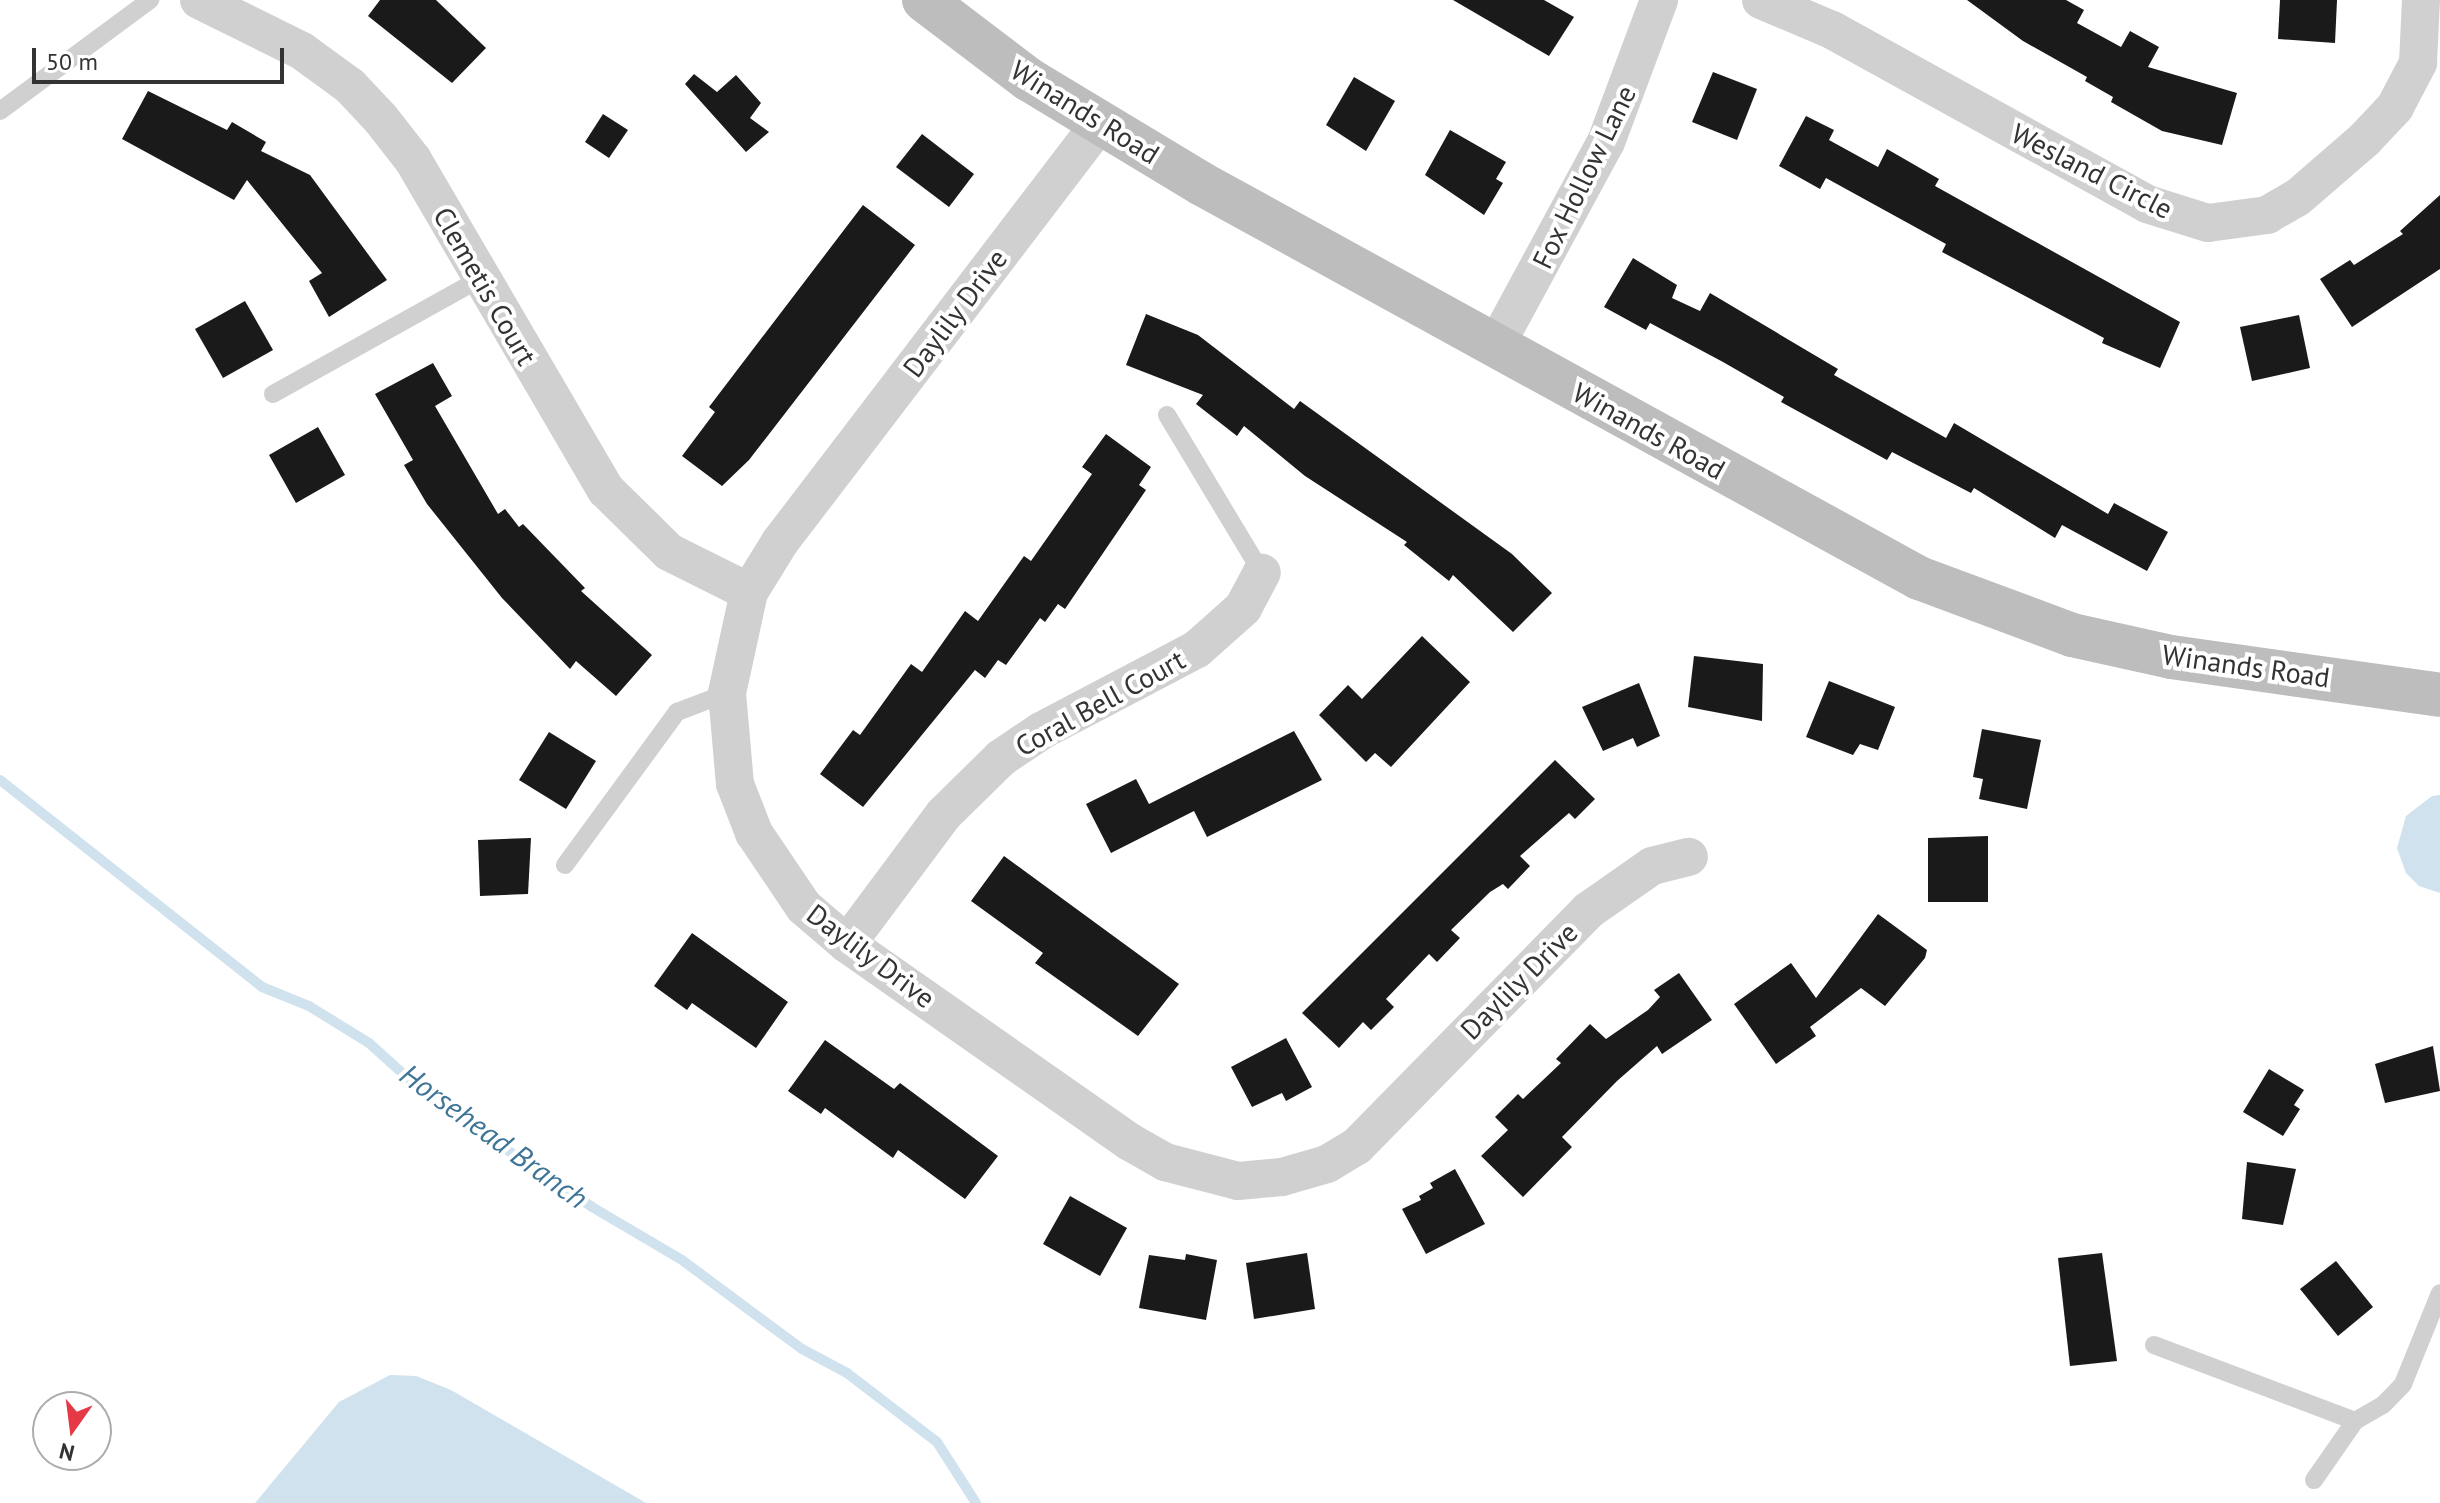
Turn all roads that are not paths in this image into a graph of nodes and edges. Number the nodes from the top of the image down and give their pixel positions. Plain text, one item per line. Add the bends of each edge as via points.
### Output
1 (150, 0) edge
2 (199, 0) edge
3 (924, 0) edge
4 (1659, 0) edge
5 (1761, 0) edge
6 (2421, 0) edge
7 (0, 111) edge
8 (1100, 123) junction
9 (481, 278) junction
10 (1495, 347) junction
11 (273, 394) dead end
12 (1167, 415) dead end
13 (1262, 573) joint
14 (749, 592) junction
15 (727, 693) junction
16 (2440, 695) edge
17 (1689, 857) dead end
18 (565, 865) dead end
19 (847, 944) junction
20 (2440, 1293) edge
21 (2154, 1345) dead end
22 (2355, 1421) junction
23 (2314, 1480) dead end

1 - 7 lane
2 - 9 street, Clemetis Court via 302,51 350,86 413,160
3 - 8 street, Winands Road via 1028,79
4 - 10 street, Fox Hollow Lane via 1606,142
5 - 6 street, Wesland Circle via 1832,30 2147,204 2208,223 2238,223 2277,209 2365,139 2395,107 2418,63
8 - 10 street, Winands Road
8 - 14 street, Daylily Drive via 780,542
9 - 11 lane
9 - 14 street, Clemetis Court via 606,490 669,552
10 - 16 street, Winands Road via 1919,578 1991,608 2072,635 2171,657
12 - 13 lane
13 - 19 street, Coral Bell Court via 1243,608 1197,649 1041,731 1001,758 944,814
14 - 15 street, Daylily Drive
15 - 18 lane via 677,712
15 - 19 street, Daylily Drive via 735,784 754,833 804,907
17 - 19 street, Daylily Drive via 1652,866 1589,910 1357,1146 1327,1164 1282,1177 1238,1181 1165,1162
20 - 22 lane via 2403,1384 2383,1405
21 - 22 lane
22 - 23 lane

